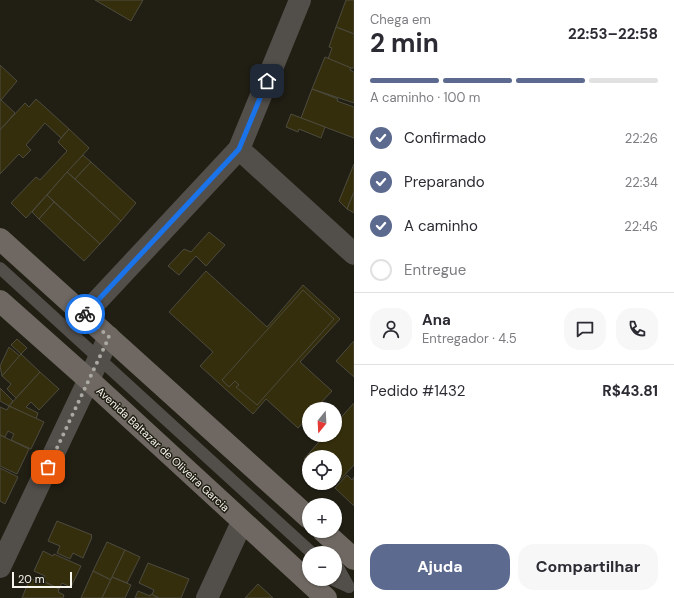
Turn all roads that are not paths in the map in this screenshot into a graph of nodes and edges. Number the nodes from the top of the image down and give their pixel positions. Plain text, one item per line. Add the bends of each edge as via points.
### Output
1 (300, 0) edge
2 (239, 149) junction
3 (0, 239) edge
4 (354, 254) edge
5 (0, 268) edge
6 (0, 301) edge
7 (84, 315) junction
8 (109, 337) junction
9 (100, 359) junction
10 (90, 381) junction
11 (302, 512) edge
12 (242, 522) junction
13 (331, 538) edge
14 (304, 546) edge
15 (279, 557) junction
16 (354, 559) edge
17 (0, 567) edge
18 (302, 567) edge
19 (342, 574) edge
20 (342, 581) edge
21 (342, 584) edge
22 (351, 589) edge
23 (207, 598) edge
24 (326, 598) edge

1 - 2 street
2 - 4 street
2 - 7 street
3 - 7 main road
5 - 9 lane
6 - 10 main road, Avenida Baltazar de Oliveira Garcia
7 - 8 main road
8 - 9 street
8 - 11 main road
9 - 10 street
9 - 14 lane
10 - 12 main road, Avenida Baltazar de Oliveira Garcia
10 - 17 street
12 - 15 main road, Avenida Baltazar de Oliveira Garcia
12 - 23 street
13 - 16 main road
15 - 18 lane
15 - 24 main road, Avenida Baltazar de Oliveira Garcia
19 - 22 lane
20 - 22 lane
21 - 22 lane

